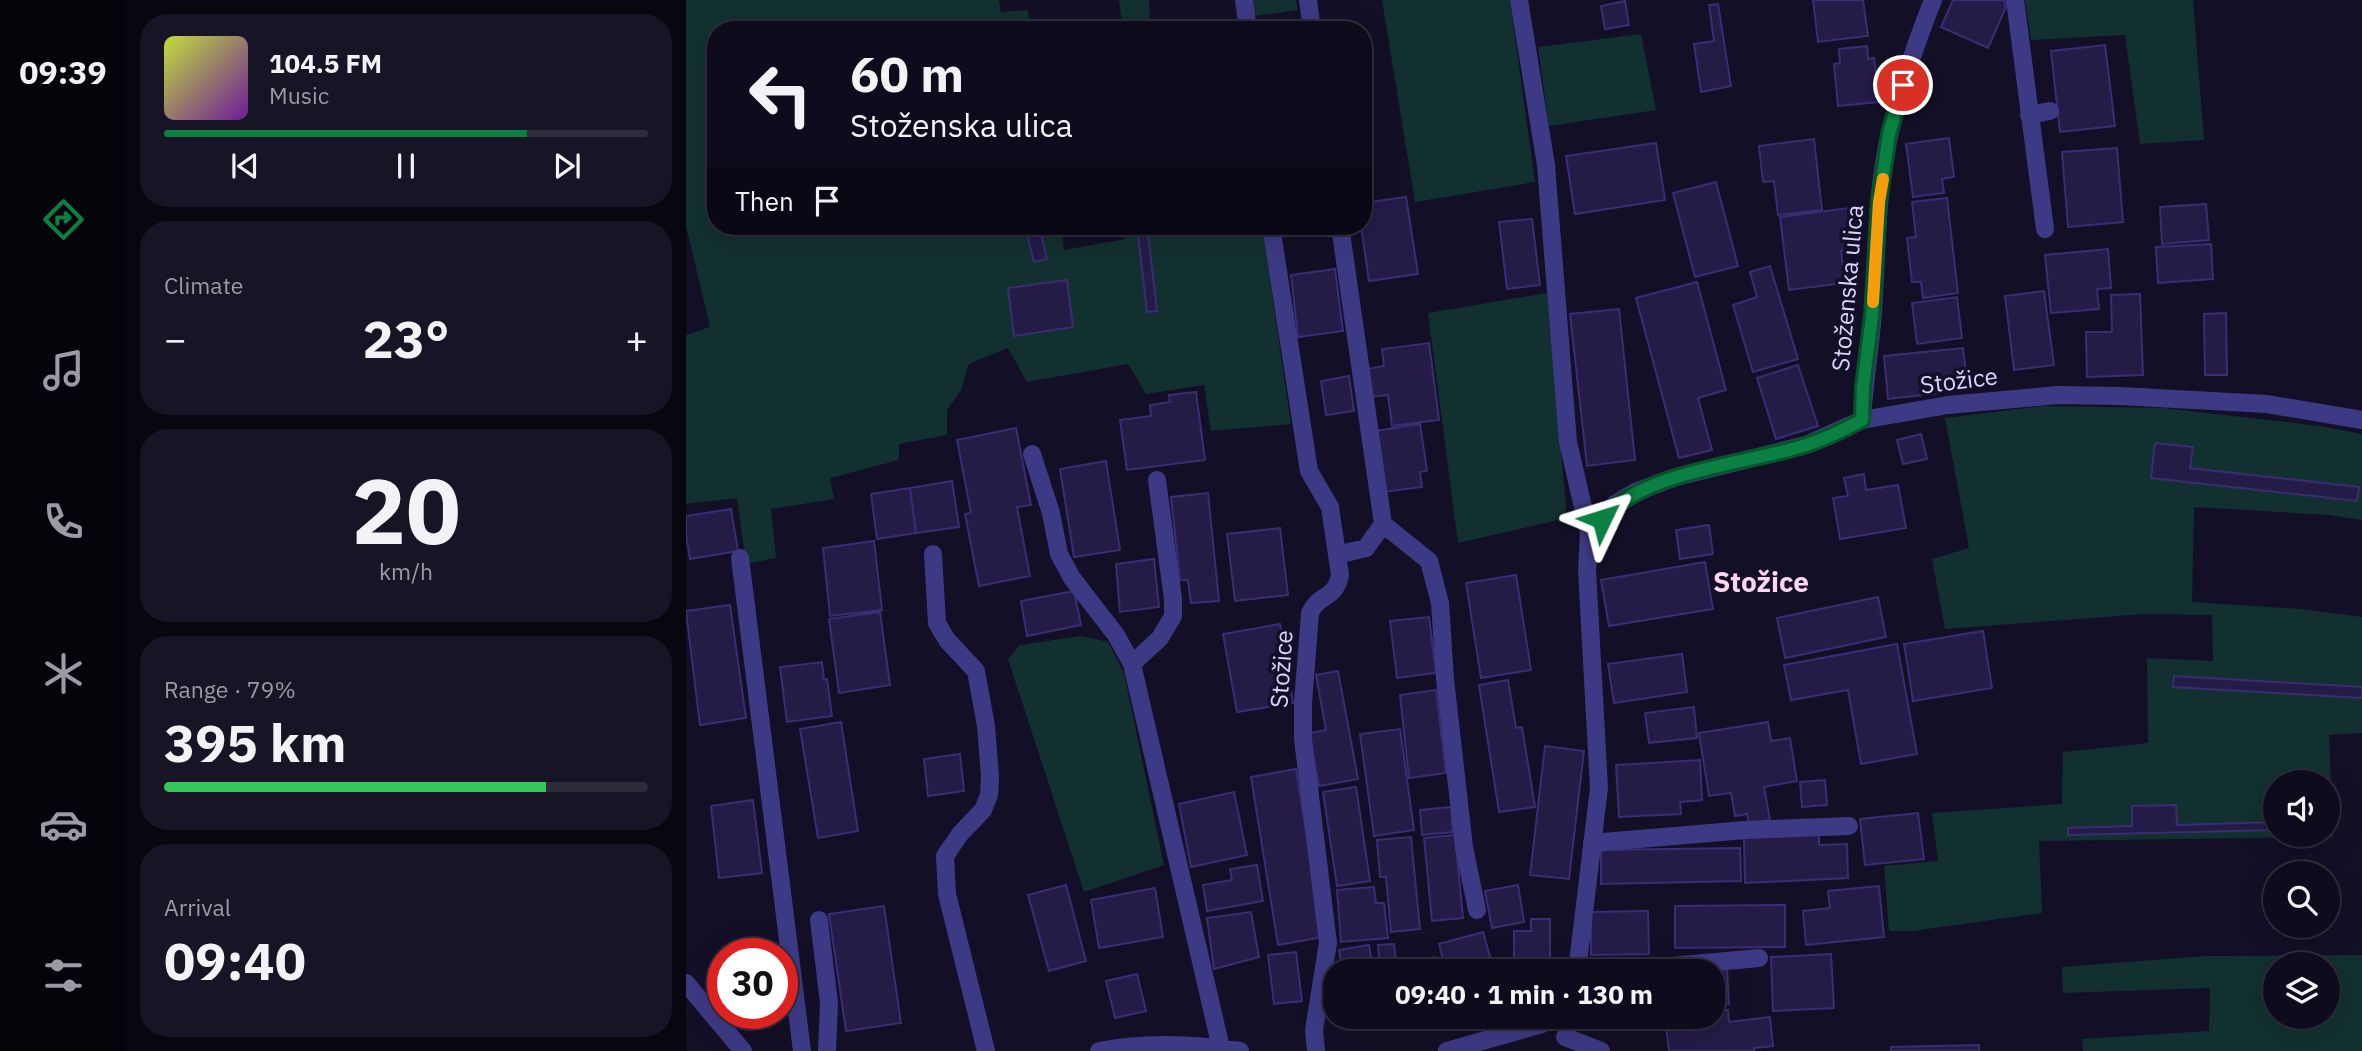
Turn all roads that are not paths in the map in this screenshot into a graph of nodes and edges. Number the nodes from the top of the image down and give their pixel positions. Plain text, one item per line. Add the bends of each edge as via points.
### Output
1 (1244, 0) edge
2 (1308, 0) edge
3 (1519, 0) edge
4 (1933, 0) edge
5 (2015, 0) edge
6 (1247, 21) edge
7 (1311, 21) edge
8 (2050, 111) dead end
9 (2029, 115) junction
10 (2045, 229) dead end
11 (1272, 235) edge
12 (1341, 235) edge
13 (1862, 420) junction
14 (2362, 420) edge
15 (1032, 454) dead end
16 (1157, 480) dead end
17 (1383, 524) junction
18 (1589, 533) junction
19 (933, 554) dead end
20 (1337, 555) junction
21 (740, 558) dead end
22 (1132, 664) junction
23 (1849, 825) dead end
24 (1592, 843) junction
25 (1477, 910) dead end
26 (819, 920) dead end
27 (1759, 958) dead end
28 (1578, 959) edge
29 (1725, 961) edge
30 (686, 983) edge
31 (1524, 1029) edge
32 (1565, 1044) edge
33 (1221, 1048) junction
34 (743, 1051) edge
35 (802, 1051) edge
36 (827, 1051) edge
37 (986, 1051) edge
38 (1099, 1051) edge
39 (1240, 1051) edge
40 (1316, 1051) edge
41 (1447, 1051) edge
42 (1601, 1051) edge

1 - 6 street
2 - 7 street
3 - 18 street via 1546,165 1568,442
4 - 13 street, Stoženska ulica via 1889,134 1879,202
5 - 9 street
8 - 9 street
9 - 10 street
11 - 20 street, Stožice via 1309,471 1330,507
12 - 17 street
13 - 14 street, Stožice via 1948,405 2058,395 2267,404
13 - 18 street, Stožice via 1806,445 1676,477 1635,492 1615,504
15 - 22 street via 1059,554
16 - 22 street via 1173,616 1160,638
17 - 20 street via 1366,548
17 - 25 street via 1429,561 1440,603 1464,847
18 - 24 street via 1599,788
19 - 37 street via 937,623 976,671 986,726 989,796 945,856 947,894
20 - 40 street, Stožice via 1338,584 1310,613 1303,703 1306,774 1328,943 1314,1030
21 - 35 street
22 - 33 street
23 - 24 street
24 - 28 street
26 - 36 street via 829,1003
27 - 29 street
30 - 34 street
31 - 41 street
32 - 42 street
33 - 38 street via 1168,1044
33 - 39 street

